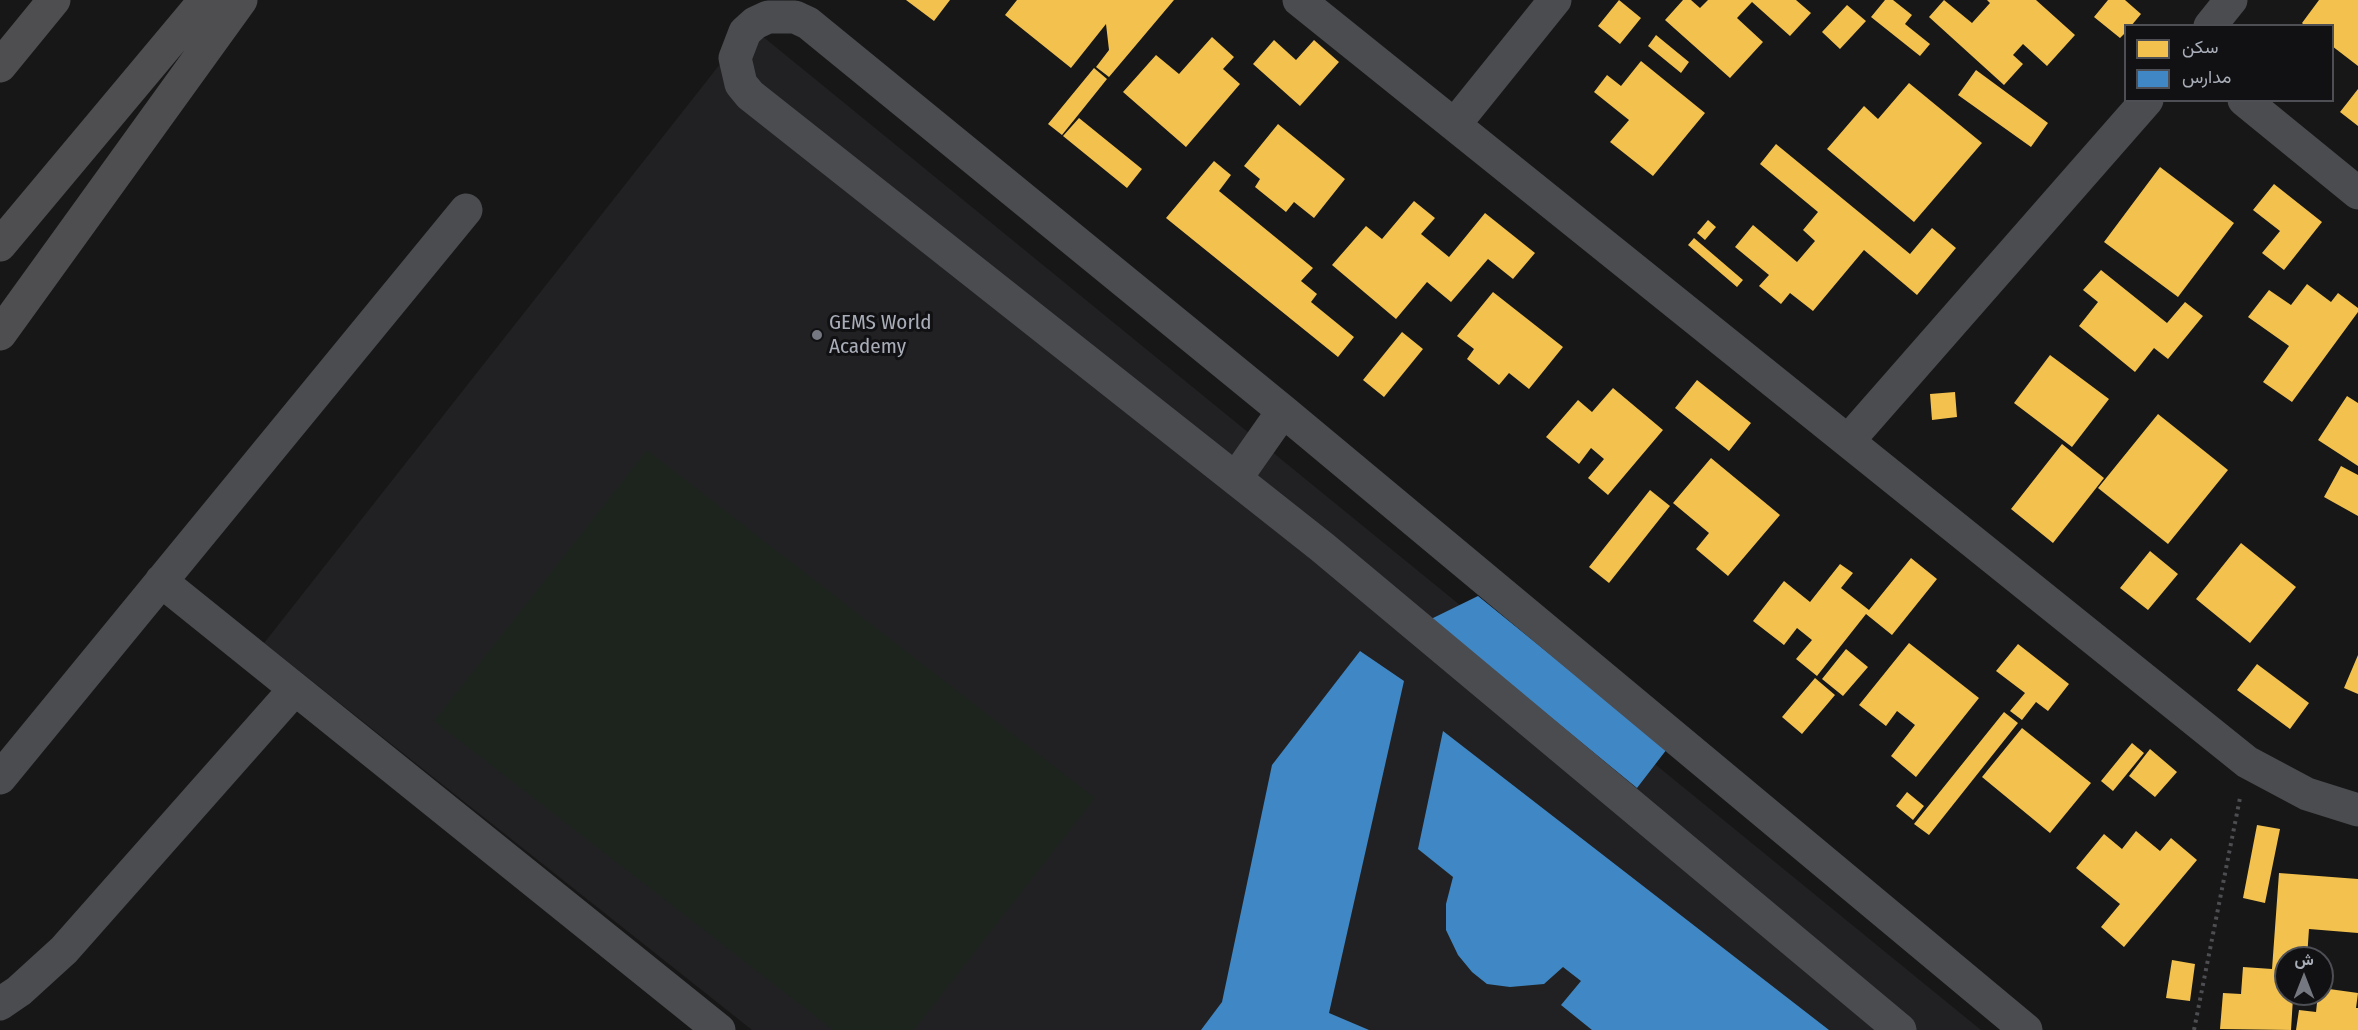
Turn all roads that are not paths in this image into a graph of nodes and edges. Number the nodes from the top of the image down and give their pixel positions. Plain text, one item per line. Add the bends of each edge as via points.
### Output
1 (54, 0) edge
2 (205, 0) edge
3 (241, 0) edge
4 (1299, 0) edge
5 (1555, 0) edge
6 (2231, 0) edge
7 (2212, 24) edge
8 (0, 66) edge
9 (2145, 102) edge
10 (2246, 102) edge
11 (1455, 124) junction
12 (2358, 193) edge
13 (466, 210) dead end
14 (0, 245) edge
15 (0, 334) edge
16 (1283, 411) junction
17 (1848, 441) junction
18 (1236, 478) junction
19 (161, 581) junction
20 (294, 690) junction
21 (0, 778) edge
22 (2358, 810) edge
23 (0, 1004) edge
24 (719, 1030) edge
25 (1900, 1030) edge
26 (2026, 1030) edge

1 - 8 highway
2 - 14 highway
3 - 15 highway
4 - 11 street
5 - 11 street
6 - 7 street
9 - 17 street
10 - 12 street
11 - 17 street
13 - 19 street
16 - 18 street
16 - 18 street via 808,23 782,15 768,17 755,23 738,44 735,58 741,84 750,95
16 - 26 street
17 - 22 street via 2247,762 2307,794
18 - 25 street
19 - 20 street
19 - 21 street
20 - 23 street via 64,950
20 - 24 street

